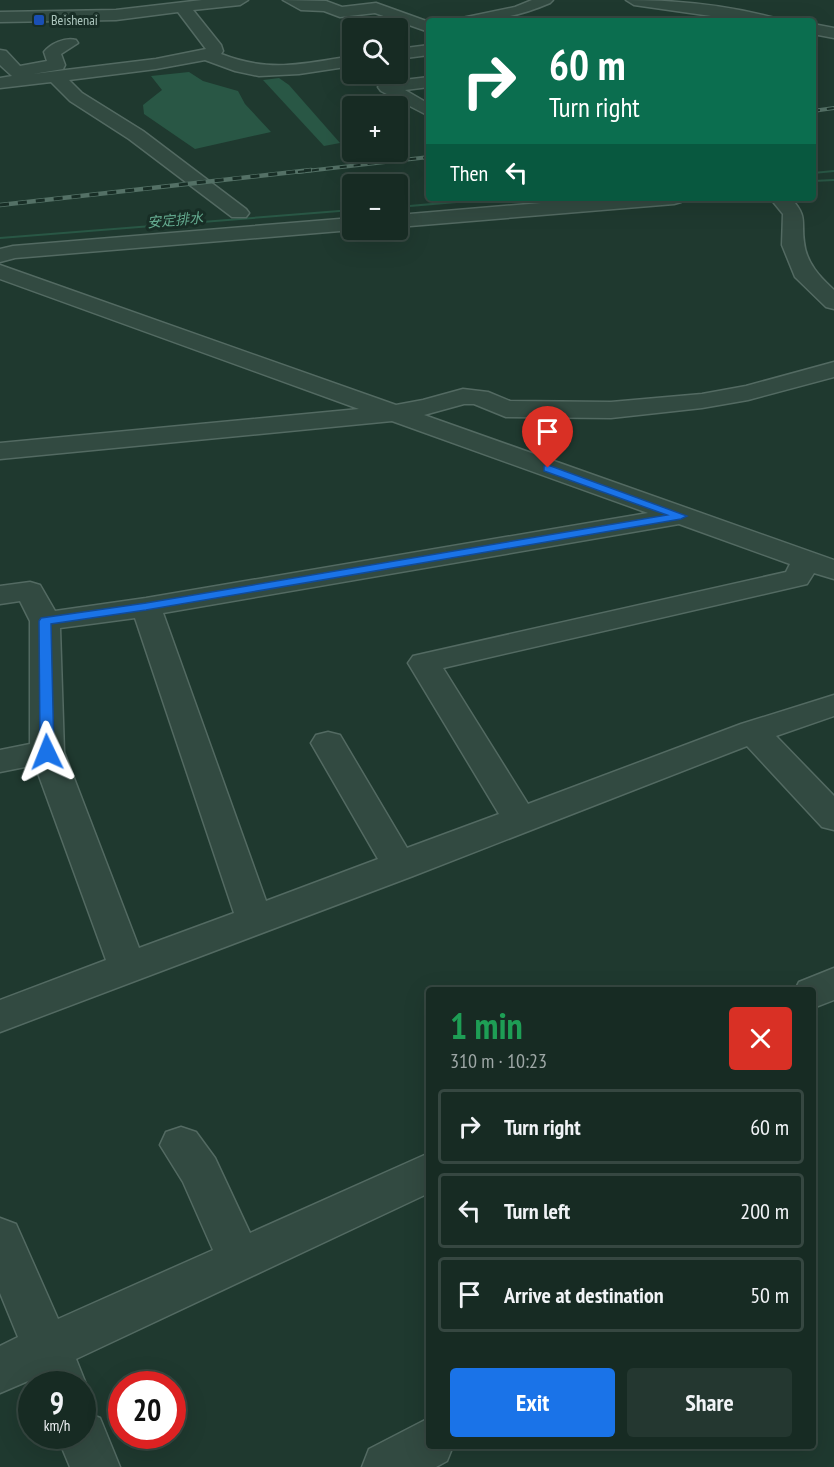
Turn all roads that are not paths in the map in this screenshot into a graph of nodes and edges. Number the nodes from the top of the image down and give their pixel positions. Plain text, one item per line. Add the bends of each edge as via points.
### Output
1 (239, 0) edge
2 (291, 0) edge
3 (545, 0) edge
4 (634, 0) edge
5 (156, 5) edge
6 (183, 8) junction
7 (120, 10) edge
8 (724, 13) junction
9 (0, 18) edge
10 (482, 18) edge
11 (696, 18) edge
12 (752, 18) edge
13 (426, 26) edge
14 (816, 30) edge
15 (134, 33) dead end
16 (834, 33) edge
17 (70, 43) dead end
18 (426, 50) edge
19 (408, 53) edge
20 (0, 55) edge
21 (206, 55) junction
22 (342, 62) edge
23 (7, 71) edge
24 (55, 76) junction
25 (30, 79) junction
26 (426, 82) edge
27 (0, 83) edge
28 (426, 109) edge
29 (636, 201) edge
30 (783, 201) edge
31 (239, 213) dead end
32 (408, 219) edge
33 (342, 225) edge
34 (0, 256) edge
35 (0, 272) edge
36 (834, 302) edge
37 (834, 369) edge
38 (392, 413) junction
39 (0, 451) edge
40 (681, 516) junction
41 (821, 565) edge
42 (0, 595) edge
43 (146, 607) junction
44 (45, 621) junction
45 (834, 705) edge
46 (753, 732) junction
47 (328, 742) dead end
48 (47, 752) junction
49 (0, 761) edge
50 (834, 818) edge
51 (521, 821) junction
52 (400, 867) junction
53 (255, 921) junction
54 (128, 969) junction
55 (834, 983) edge
56 (816, 992) edge
57 (0, 1016) edge
58 (181, 1145) dead end
59 (426, 1173) edge
60 (1, 1244) edge
61 (240, 1260) junction
62 (54, 1366) edge
63 (0, 1370) edge
64 (426, 1445) edge
65 (87, 1449) edge
66 (95, 1467) edge
67 (387, 1467) edge

1 - 6 street
2 - 13 street via 306,7 326,6 340,12 376,8
3 - 10 street
4 - 8 street
5 - 6 street
5 - 7 street
6 - 21 street via 213,45 215,51
7 - 9 street
7 - 15 street via 133,20
8 - 11 street
8 - 12 street
14 - 16 street
17 - 23 street via 52,52 57,65
18 - 19 street
20 - 23 street
21 - 22 street via 246,69 285,70
21 - 24 street
23 - 25 street
24 - 25 street
24 - 31 street via 76,97 136,135
25 - 27 street
26 - 28 street via 387,87
29 - 32 street
30 - 36 street via 793,213 792,245 806,277
33 - 34 street
35 - 38 street
37 - 38 street via 748,393 611,410 506,409 479,397 463,396
38 - 39 street
38 - 40 street
40 - 41 street
40 - 43 street
41 - 51 street via 797,578 424,663
42 - 44 street via 30,591
43 - 44 street
43 - 53 street
44 - 48 street
45 - 46 street
46 - 50 street
46 - 51 street
47 - 52 street
48 - 49 street
48 - 54 street
51 - 52 street
52 - 53 street
53 - 54 street
54 - 57 street
55 - 56 street
58 - 61 street via 200,1171
59 - 61 street
60 - 62 street
61 - 62 street
62 - 63 street
64 - 67 street
65 - 66 street

